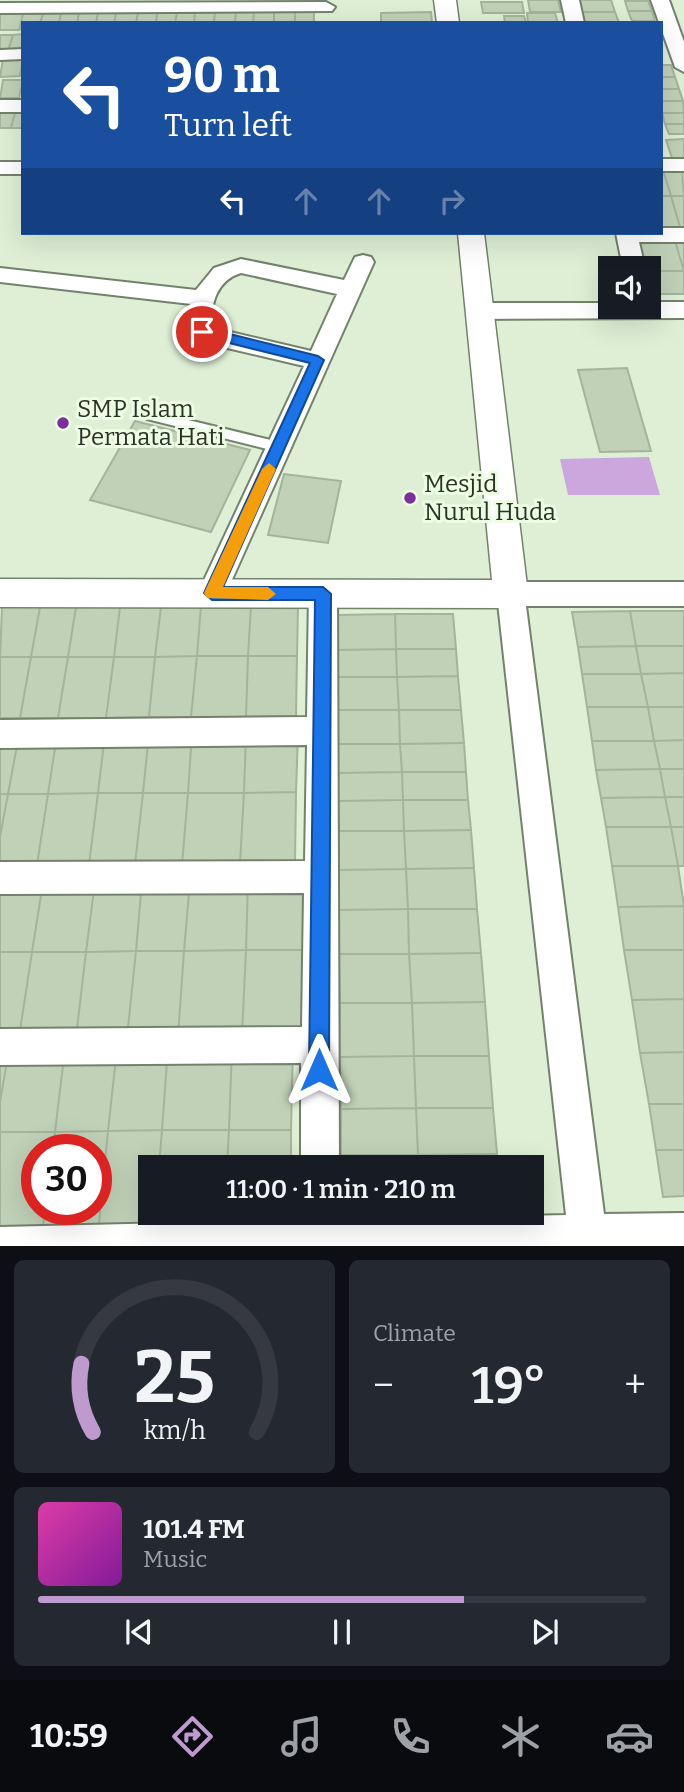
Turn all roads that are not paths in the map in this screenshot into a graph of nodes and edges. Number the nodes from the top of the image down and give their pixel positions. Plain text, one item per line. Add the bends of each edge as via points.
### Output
1 (445, 0) edge
2 (570, 0) edge
3 (660, 0) edge
4 (0, 8) edge
5 (326, 10) edge
6 (448, 21) edge
7 (575, 21) edge
8 (21, 54) edge
9 (0, 55) edge
10 (684, 68) edge
11 (0, 106) edge
12 (21, 106) edge
13 (663, 165) edge
14 (684, 165) edge
15 (21, 168) edge
16 (0, 169) edge
17 (471, 235) edge
18 (626, 235) edge
19 (663, 235) edge
20 (684, 235) edge
21 (631, 256) edge
22 (363, 262) dead end
23 (0, 275) edge
24 (350, 289) junction
25 (204, 299) junction
26 (598, 309) edge
27 (661, 309) edge
28 (684, 310) edge
29 (480, 311) junction
30 (318, 360) junction
31 (151, 416) dead end
32 (279, 447) junction
33 (0, 593) edge
34 (212, 593) junction
35 (323, 594) junction
36 (511, 594) junction
37 (684, 594) edge
38 (322, 731) junction
39 (0, 734) edge
40 (320, 877) junction
41 (0, 878) edge
42 (318, 1045) junction
43 (0, 1048) edge
44 (320, 1155) edge
45 (684, 1232) edge
46 (321, 1233) edge
47 (588, 1240) edge
48 (0, 1246) edge

1 - 6 street
2 - 7 street
3 - 10 street
4 - 5 street
8 - 9 street
11 - 12 street
13 - 14 street
15 - 16 street
17 - 29 street
18 - 21 street
19 - 20 street
22 - 24 street
23 - 25 street
24 - 25 street via 241,265 221,272
24 - 30 street
25 - 30 street via 198,318 202,332
26 - 29 street
27 - 28 street
29 - 36 street
30 - 32 street
31 - 32 lane
32 - 34 street
33 - 34 street
34 - 35 street
35 - 36 street
35 - 38 street
36 - 37 street
36 - 47 street
38 - 39 street
38 - 40 street
40 - 41 street
40 - 42 street
42 - 43 street
42 - 44 street
45 - 47 street
46 - 47 street
46 - 48 street

